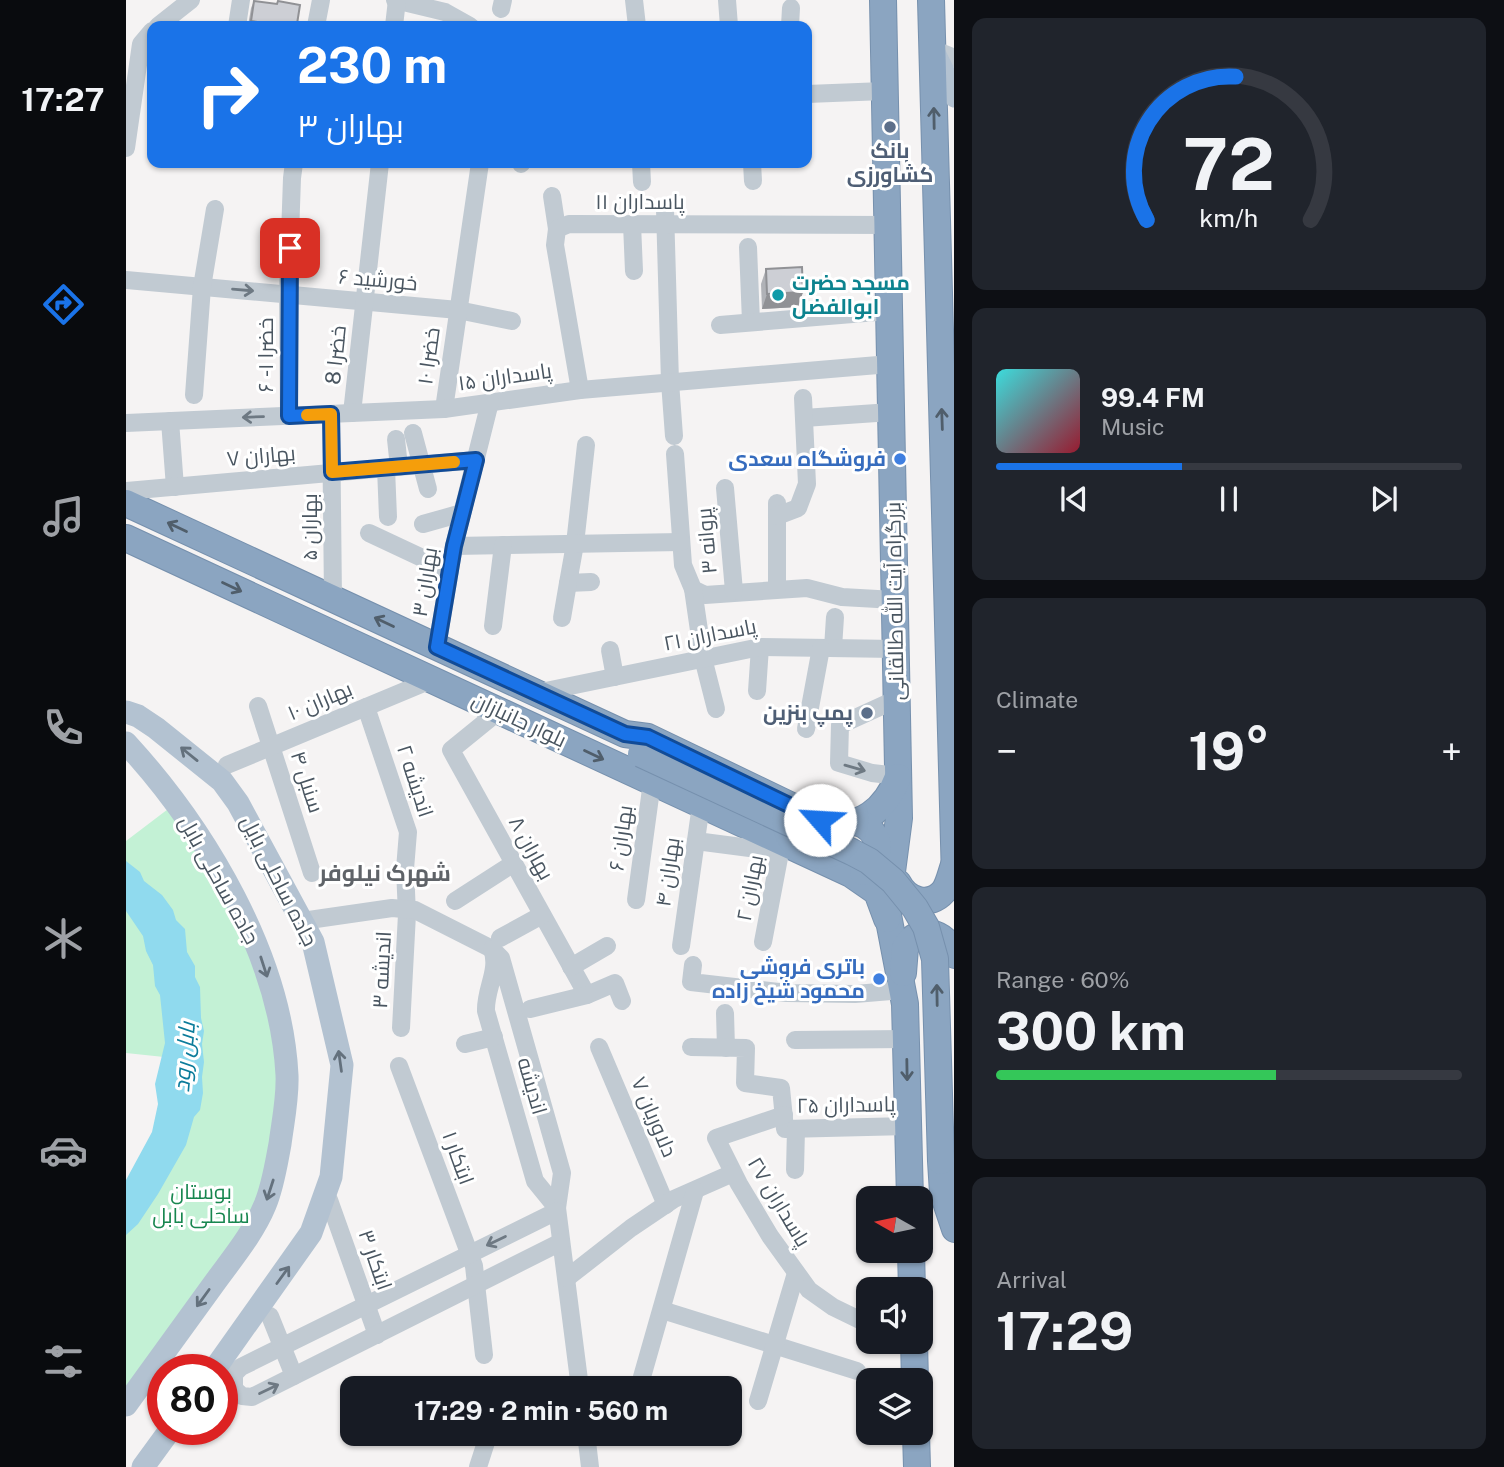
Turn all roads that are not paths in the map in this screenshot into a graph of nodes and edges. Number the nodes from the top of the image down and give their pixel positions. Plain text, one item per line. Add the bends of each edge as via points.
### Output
1 (191, 0) edge
2 (241, 0) edge
3 (321, 0) edge
4 (396, 0) edge
5 (634, 0) edge
6 (727, 0) edge
7 (883, 0) edge
8 (931, 0) edge
9 (791, 8) dead end
10 (165, 21) edge
11 (238, 21) edge
12 (317, 21) edge
13 (394, 21) edge
14 (461, 21) edge
15 (636, 21) edge
16 (729, 21) edge
17 (790, 21) edge
18 (147, 37) edge
19 (943, 54) edge
20 (144, 80) edge
21 (884, 91) junction
22 (812, 94) edge
23 (954, 96) edge
24 (126, 148) edge
25 (293, 168) edge
26 (379, 168) edge
27 (479, 168) edge
28 (641, 168) edge
29 (752, 168) edge
30 (753, 181) dead end
31 (642, 182) dead end
32 (945, 186) edge
33 (552, 196) dead end
34 (215, 209) dead end
35 (666, 217) junction
36 (632, 224) junction
37 (887, 225) junction
38 (557, 229) junction
39 (748, 247) dead end
40 (634, 271) dead end
41 (126, 280) edge
42 (202, 287) junction
43 (288, 295) junction
44 (365, 301) junction
45 (458, 310) junction
46 (889, 311) junction
47 (512, 321) dead end
48 (751, 322) junction
49 (720, 325) dead end
50 (890, 364) junction
51 (670, 382) junction
52 (580, 390) junction
53 (194, 395) dead end
54 (803, 398) dead end
55 (490, 402) junction
56 (444, 409) junction
57 (891, 412) junction
58 (352, 413) junction
59 (331, 414) junction
60 (289, 416) junction
61 (804, 418) junction
62 (170, 421) junction
63 (126, 423) edge
64 (413, 433) dead end
65 (396, 439) dead end
66 (586, 445) dead end
67 (476, 460) junction
68 (422, 464) junction
69 (393, 467) junction
70 (332, 472) junction
71 (175, 487) junction
72 (725, 488) dead end
73 (428, 489) dead end
74 (126, 491) edge
75 (126, 503) edge
76 (949, 511) edge
77 (462, 513) junction
78 (388, 517) dead end
79 (423, 524) dead end
80 (369, 533) dead end
81 (126, 538) edge
82 (681, 542) junction
83 (575, 544) junction
84 (503, 545) junction
85 (454, 546) junction
86 (450, 571) junction
87 (591, 582) dead end
88 (568, 583) junction
89 (693, 589) junction
90 (777, 589) junction
91 (734, 591) junction
92 (333, 599) junction
93 (895, 600) junction
94 (835, 617) dead end
95 (562, 618) dead end
96 (951, 624) edge
97 (493, 626) dead end
98 (437, 647) junction
99 (760, 647) junction
100 (827, 648) junction
101 (896, 649) junction
102 (610, 650) dead end
103 (703, 659) junction
104 (615, 677) junction
105 (952, 678) edge
106 (431, 680) junction
107 (757, 691) dead end
108 (536, 693) junction
109 (897, 699) junction
110 (258, 706) dead end
111 (366, 706) junction
112 (716, 709) dead end
113 (499, 711) junction
114 (126, 712) edge
115 (806, 729) dead end
116 (126, 743) edge
117 (633, 744) junction
118 (271, 746) junction
119 (227, 765) dead end
120 (898, 776) junction
121 (652, 782) junction
122 (701, 805) junction
123 (953, 816) edge
124 (857, 822) junction
125 (899, 825) junction
126 (696, 841) junction
127 (781, 847) junction
128 (514, 863) junction
129 (954, 864) edge
130 (312, 873) dead end
131 (851, 874) junction
132 (954, 879) edge
133 (636, 900) dead end
134 (455, 901) dead end
135 (407, 911) junction
136 (542, 915) junction
137 (302, 921) junction
138 (890, 925) junction
139 (763, 942) dead end
140 (496, 944) junction
141 (607, 946) dead end
142 (681, 946) dead end
143 (954, 955) edge
144 (693, 965) dead end
145 (572, 967) junction
146 (498, 968) junction
147 (587, 995) junction
148 (904, 997) junction
149 (622, 1002) dead end
150 (530, 1009) dead end
151 (726, 1013) dead end
152 (401, 1028) dead end
153 (494, 1037) junction
154 (906, 1039) junction
155 (795, 1040) dead end
156 (466, 1044) dead end
157 (600, 1047) dead end
158 (691, 1047) dead end
159 (726, 1048) junction
160 (399, 1066) dead end
161 (790, 1122) junction
162 (908, 1126) junction
163 (794, 1170) dead end
164 (733, 1173) junction
165 (910, 1186) edge
166 (695, 1191) junction
167 (329, 1200) dead end
168 (666, 1205) junction
169 (557, 1209) junction
170 (954, 1229) edge
171 (561, 1242) junction
172 (796, 1273) junction
173 (568, 1278) junction
174 (366, 1305) junction
175 (662, 1310) junction
176 (270, 1316) dead end
177 (856, 1318) edge
178 (377, 1335) junction
179 (775, 1345) junction
180 (282, 1346) junction
181 (225, 1354) edge
182 (484, 1355) dead end
183 (856, 1371) dead end
184 (294, 1376) junction
185 (579, 1376) edge
186 (642, 1376) edge
187 (758, 1401) dead end
188 (126, 1405) edge
189 (159, 1445) edge
190 (916, 1445) edge
191 (485, 1446) edge
192 (588, 1446) edge
193 (144, 1467) edge
194 (478, 1467) edge
195 (590, 1467) edge
196 (917, 1467) edge

1 - 10 street
2 - 11 street
3 - 12 street
4 - 13 street
4 - 14 street via 445,12
5 - 15 street
6 - 16 street
7 - 21 highway, بزرگراه آیت الله طالقانی
8 - 19 highway
9 - 17 street
18 - 20 street via 141,44
19 - 23 main road
32 -> 19 highway
20 - 24 street
21 - 22 street
21 - 37 highway, بزرگراه آیت الله طالقانی
25 - 43 street, خضرا ۱ - ۶
26 - 44 street, خضرا 8
27 - 45 street, خضرا ۱۰
28 - 31 street
29 - 30 street
76 -> 32 highway
33 - 38 street
34 - 42 street
35 - 36 street, پاسداران ١١
35 - 37 street, پاسداران ١١
35 - 51 street
36 - 38 street, پاسداران ١١ via 569,224
36 - 40 street
37 - 46 highway, بزرگراه آیت الله طالقانی
38 - 52 street via 555,245
39 - 48 street
41 - 42 street, خورشید ۶
42 -> 43 street, خورشید ۶
42 - 53 street
43 - 44 street, خورشید ۶
43 - 60 street, خضرا ۱ - ۶
44 - 45 street, خورشید ۶
44 - 58 street, خضرا 8
45 - 47 street, خورشید ۶
45 - 56 street, خضرا ۱۰
46 - 48 street
46 - 50 highway, بزرگراه آیت الله طالقانی
48 - 49 street
50 - 51 street, پاسداران ۱۵
50 - 57 highway, بزرگراه آیت الله طالقانی
51 - 52 street, پاسداران ۱۵
51 - 82 street
52 - 55 street, پاسداران ۱۵
54 - 61 street
55 - 56 street, پاسداران ۱۵
55 - 67 street, بهاران ۳
56 - 58 street, پاسداران ۱۵
57 - 61 street
57 - 93 highway, بزرگراه آیت الله طالقانی
58 - 59 street, پاسداران ۱۵
59 - 60 street, پاسداران ۱۵
59 - 70 street, بهاران ۵
60 -> 62 street, پاسداران ۱۵
61 - 90 street via 807,484 798,508 777,510
62 - 63 street, پاسداران ۱۵
62 - 71 street
64 - 68 street
65 - 69 street
66 - 83 street
67 - 68 street, بهاران ۷
67 - 77 street, بهاران ۳
68 - 69 street, بهاران ۷
68 - 73 street
69 - 70 street, بهاران ۷
69 - 78 street
70 - 71 street, بهاران ۷
70 - 92 street, بهاران ۵
71 - 74 street, بهاران ۷
72 - 91 street, پروانه ۳
92 -> 75 highway, بلوار جانبازان
76 - 96 highway
77 - 79 street
77 - 85 street, بهاران ۳
80 - 86 street
81 -> 106 highway, بلوار جانبازان
82 - 83 street
82 - 89 street via 682,565
83 - 84 street
83 - 88 street
84 - 85 street
84 - 97 street
85 - 86 street, بهاران ۳
86 - 98 street, بهاران ۳
87 - 88 street
88 - 95 street
89 - 91 street via 705,594
89 - 103 street
90 - 91 street
90 - 93 street via 807,588 842,597
98 -> 92 highway, بلوار جانبازان
93 - 101 highway, بزرگراه آیت الله طالقانی
94 - 100 street
96 - 105 highway
98 - 108 highway, بلوار جانبازان
99 - 100 street, پاسداران ۲۱
99 - 103 street, پاسداران ۲۱
99 - 107 street
100 - 101 street, پاسداران ۲۱
100 - 115 street
101 - 109 highway, بزرگراه آیت الله طالقانی
102 - 104 street
103 - 104 street, پاسداران ۲۱
103 - 112 street
104 - 108 street, پاسداران ۲۱
105 - 123 highway
106 - 111 street, بهاران ۱۰
106 - 113 highway, بلوار جانبازان
108 - 117 highway, بلوار جانبازان
109 - 120 highway, بزرگراه آیت الله طالقانی
109 -> 120 street via 841,725 839,763
110 - 118 street, سنبل ۴
111 - 118 street, بهاران ۱۰
111 - 135 street, اندیشه ۲ via 408,832
113 -> 121 highway, بلوار جانبازان
113 - 128 street, بهاران ۸ via 451,750
137 -> 114 main road, جاده ساحلی بایل via 222,781 156,728
116 -> 188 main road, جاده ساحلی بابل via 186,817 244,915 273,994 287,1078 275,1174 259,1217
117 - 124 highway, بلوار جانبازان via 648,737 820,820
170 -> 117 highway, bridge via 943,1194 935,959 926,927 909,899 861,856
118 - 119 street, بهاران ۱۰
118 - 130 street, سنبل ۴
120 - 124 highway via 878,809
120 - 125 highway, بزرگراه آیت الله طالقانی
121 - 122 highway, بلوار جانبازان
121 - 133 street, بهاران ۶
122 - 126 street, بهاران ۴
122 - 127 highway, بلوار جانبازان
123 - 129 highway
124 - 131 highway via 874,834 879,846 869,868
125 - 129 highway via 897,876 906,895 921,901 937,897
125 - 138 highway, بزرگراه آیت الله طالقانی via 887,910
126 - 127 street
126 - 142 street, بهاران ۴
127 - 131 highway, بلوار جانبازان
127 - 139 street, بهاران ۲
128 - 134 street
128 - 136 street, بهاران ۸
129 - 132 highway
131 - 138 highway, بلوار جانبازان via 877,892
135 - 137 street via 392,908
135 - 140 street via 423,912
135 - 152 street, اندیشه ۳
136 - 140 street
136 - 145 street, بهاران ۸
181 -> 137 main road, جاده ساحلی بایل via 312,1233 331,1177 342,1065 316,952
138 - 148 highway, بزرگراه آیت الله طالقانی
140 - 146 street
141 - 145 street
143 - 148 highway via 937,934 918,935 908,942 902,960
144 - 148 street via 691,982 787,993
145 - 147 street, بهاران ۸
146 - 153 street, اندیشه via 486,1005
146 - 169 street, اندیشه via 562,1173
147 - 149 street via 615,982
147 - 150 street
148 - 154 highway, بزرگراه آیت الله طالقانی
151 - 159 street
153 - 156 street
153 - 169 street, اندیشه via 536,1181
154 - 155 street
154 -> 162 highway, بزرگراه آیت الله طالقانی
157 - 168 street, دلاوریان ۷
158 - 159 street
159 - 161 street, پاسداران ۲۵ via 746,1048 745,1083 781,1088
160 - 182 street, ابتکار ۱ via 474,1266
161 - 162 street, پاسداران ۲۵
161 - 163 street
161 - 164 street, پاسداران ۲۷ via 716,1138
162 - 165 highway, بزرگراه آیت الله طالقانی
164 - 166 street
164 - 172 street, پاسداران ۲۷
166 - 168 street
166 - 175 street
167 - 174 street, ابتکار ۳
168 - 173 street
169 - 171 street, اندیشه
169 -> 174 street
171 - 173 street, اندیشه
171 - 178 street
172 - 177 street, پاسداران ۲۷ via 809,1290
172 - 179 street
173 - 185 street, اندیشه
174 - 178 street, ابتکار ۳
174 - 180 street
175 - 179 street
175 - 186 street
176 - 180 street
178 - 184 street
179 - 183 street
179 - 187 street
180 - 184 street
180 -> 184 street via 237,1370 232,1379 234,1389 252,1397
189 - 193 main road
190 - 196 highway
191 - 194 street
192 - 195 street

